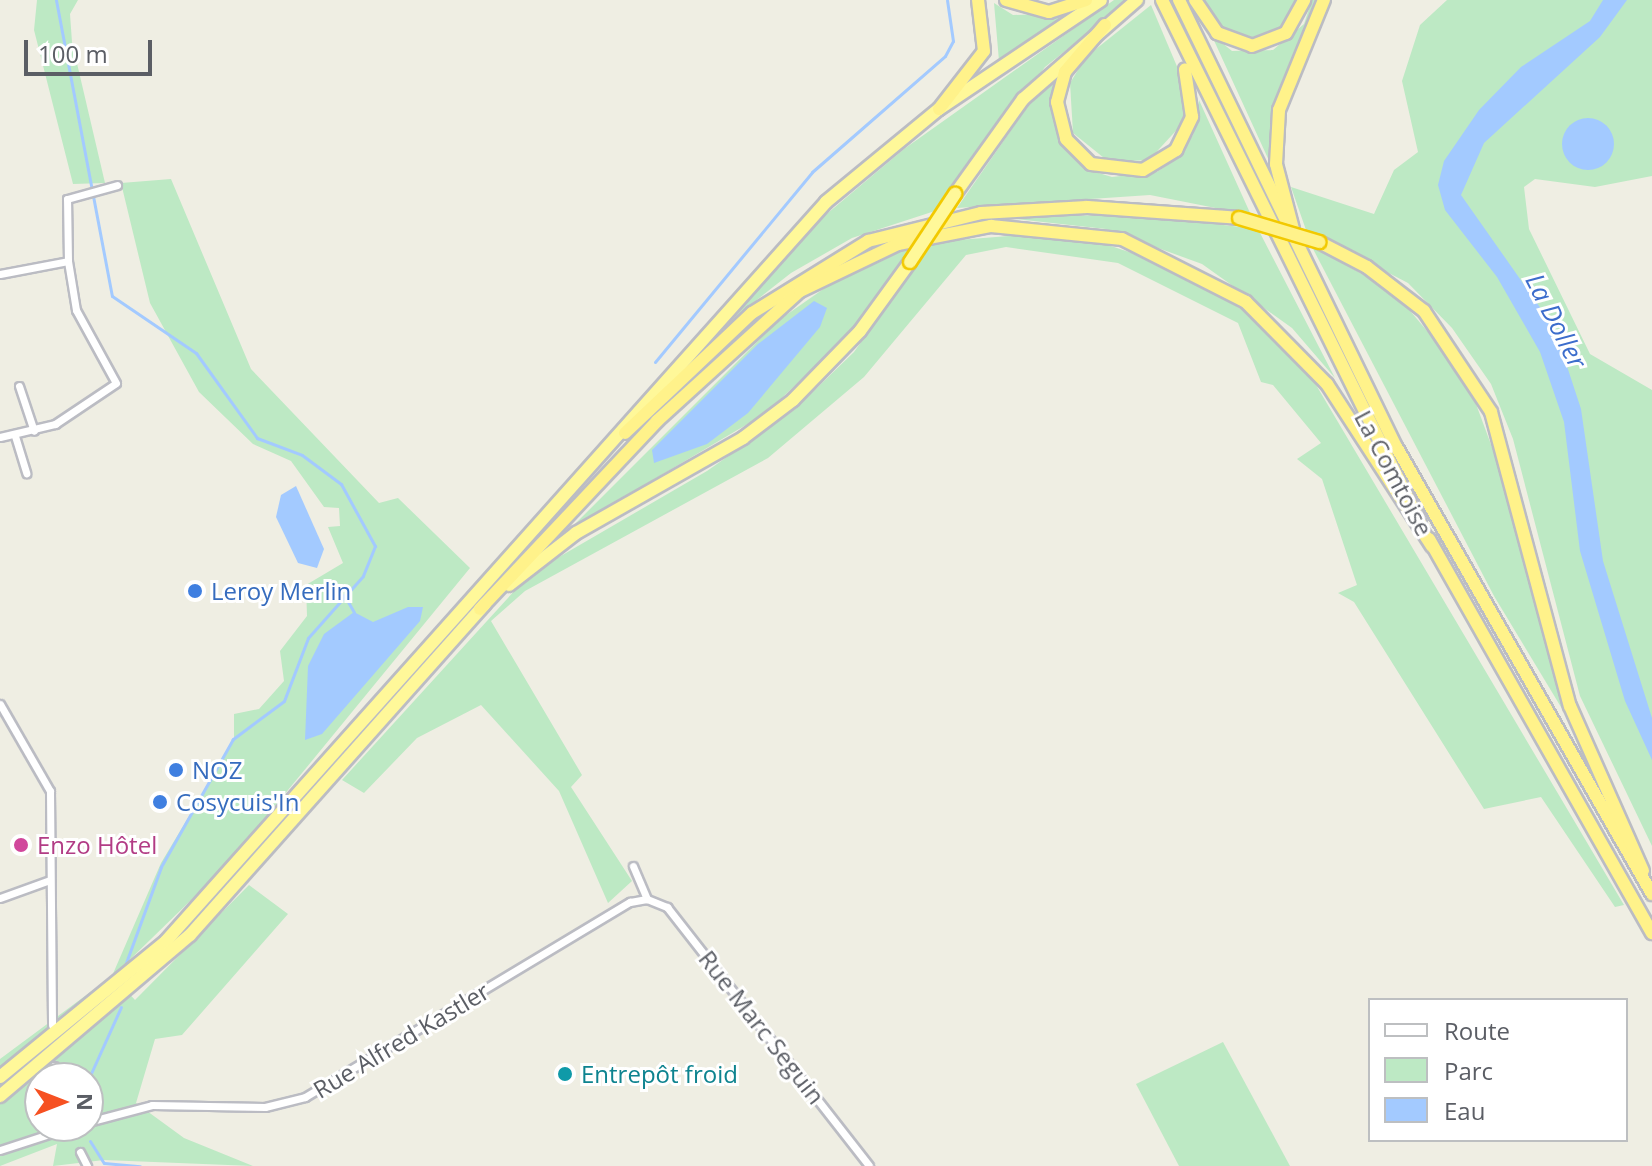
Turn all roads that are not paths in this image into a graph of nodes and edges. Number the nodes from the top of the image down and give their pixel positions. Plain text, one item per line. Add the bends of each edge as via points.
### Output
1 (978, 0) edge
2 (1006, 0) edge
3 (1086, 0) edge
4 (1101, 0) edge
5 (1162, 0) edge
6 (1179, 0) edge
7 (1195, 0) edge
8 (1304, 0) edge
9 (1324, 0) edge
10 (1134, 3) edge
11 (1105, 25) junction
12 (1183, 47) junction
13 (939, 109) junction
14 (117, 185) dead end
15 (1298, 252) junction
16 (68, 261) junction
17 (0, 274) edge
18 (19, 386) dead end
19 (34, 431) junction
20 (625, 433) junction
21 (15, 436) junction
22 (0, 437) edge
23 (26, 473) dead end
24 (1432, 546) junction
25 (480, 609) junction
26 (0, 704) edge
27 (633, 866) dead end
28 (50, 880) junction
29 (1648, 888) edge
30 (0, 898) edge
31 (647, 899) junction
32 (1652, 933) edge
33 (52, 1025) dead end
34 (1, 1076) edge
35 (0, 1094) edge
36 (104, 1118) edge
37 (24, 1141) edge
38 (0, 1150) edge
39 (80, 1152) dead end
40 (87, 1166) edge
41 (869, 1166) edge

1 - 13 highway via 984,51
2 - 3 highway via 1049,12
4 - 13 highway
5 - 12 highway, La Comtoise
6 - 15 highway, La Comtoise
7 - 8 highway via 1217,33 1252,46 1286,33
9 - 15 highway via 1279,110 1275,141
10 - 11 highway
11 - 12 highway via 1065,72 1057,102 1066,139 1103,169 1143,170 1183,140 1193,104
11 - 25 highway, bridge via 1023,99 860,331 793,400 743,438 576,533
12 - 24 highway, La Comtoise
13 - 20 highway via 774,253
14 - 16 street via 67,199
15 - 29 highway, La Comtoise via 1431,511
16 - 17 street
16 - 19 street via 76,310 116,383
18 - 19 street
19 - 21 street
20 - 29 highway, bridge via 784,289 894,232 981,213 1087,207 1239,218 1319,242 1367,267 1424,311 1491,412 1570,706
20 - 34 highway via 468,597 166,941
21 - 22 street
21 - 23 street
24 - 25 highway via 1327,384 1246,302 1122,239 991,226 898,244 800,291 657,421
24 - 32 highway, La Comtoise
25 - 35 highway via 190,935
26 - 28 street via 50,791
27 - 31 street
28 - 30 street
28 - 33 street
31 - 36 street, Rue Alfred Kastler via 630,902 305,1097 265,1107 152,1105
31 - 41 street, Rue Marc Seguin via 667,907
37 - 38 street
39 - 40 street

